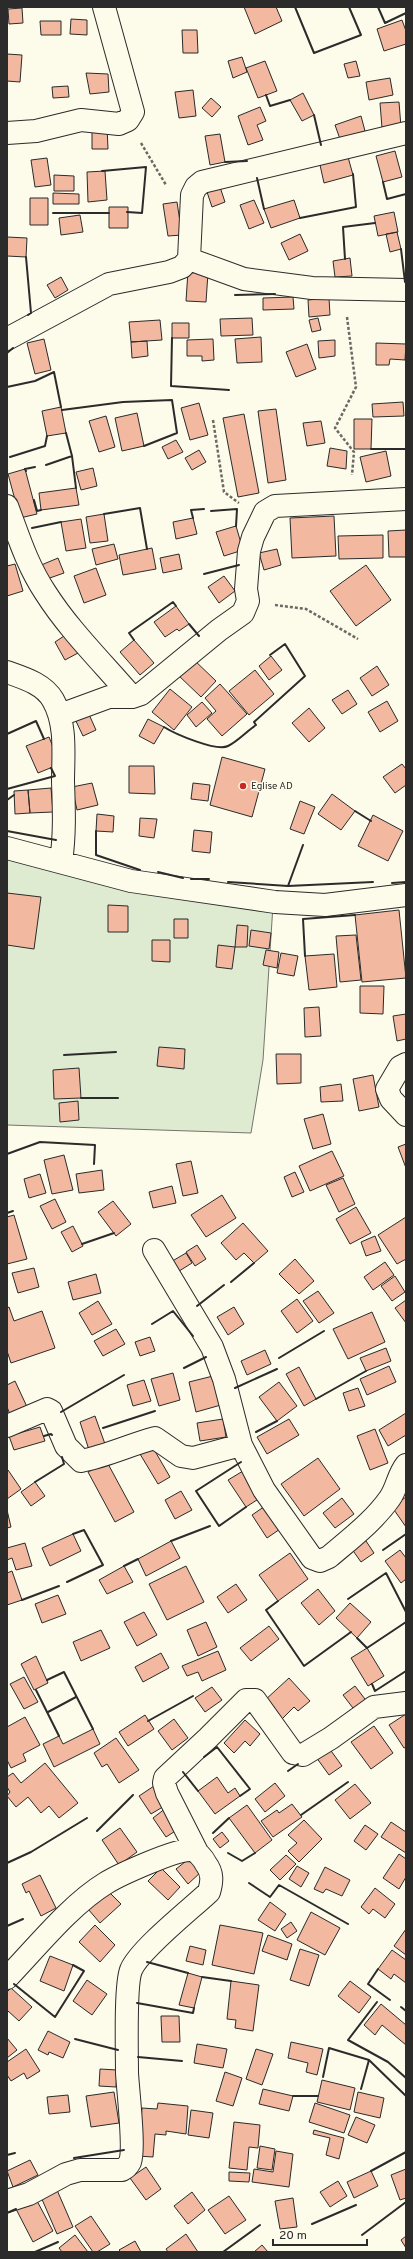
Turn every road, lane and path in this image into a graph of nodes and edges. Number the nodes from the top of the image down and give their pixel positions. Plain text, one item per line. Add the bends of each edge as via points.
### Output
1 (104, 7) edge
2 (128, 120) junction
3 (7, 133) edge
4 (406, 133) edge
5 (190, 211) junction
6 (189, 259) junction
7 (343, 289) junction
8 (406, 290) edge
9 (7, 340) edge
10 (213, 420) dead end
11 (406, 499) edge
12 (348, 501) junction
13 (7, 506) edge
14 (262, 519) junction
15 (248, 601) junction
16 (358, 639) dead end
17 (7, 672) edge
18 (132, 697) junction
19 (60, 715) junction
20 (7, 848) edge
21 (62, 862) junction
22 (406, 895) edge
23 (406, 1064) edge
24 (406, 1115) edge
25 (154, 1250) dead end
26 (7, 1426) edge
27 (241, 1445) junction
28 (406, 1465) edge
29 (406, 1703) edge
30 (197, 1852) junction
31 (7, 1978) edge
32 (7, 2201) edge

1 - 2 street via 133,112
2 - 3 street via 120,124 81,120 36,130
2 - 5 path via 168,188
4 - 5 street via 202,182 192,195
5 - 6 street
6 - 7 street via 244,279 312,288
6 - 9 street via 182,267 170,272 109,284
7 - 8 street
7 - 12 path via 356,387 335,428 354,452
10 - 14 path via 224,492
11 - 12 street
12 - 14 street via 275,506 265,512
13 - 18 street via 27,561 45,592 72,628
14 - 15 street via 249,551 246,589
15 - 16 path via 306,609
15 - 18 street via 243,613 142,694
17 - 19 street via 30,680 53,699
18 - 19 street via 109,697
19 - 21 street via 63,735 65,833
20 - 21 street
21 - 22 street via 131,881 275,902 325,905
23 - 24 street via 400,1067 387,1089 391,1099
25 - 27 street via 212,1347 224,1379
26 - 27 street via 47,1409 51,1410 66,1446 81,1462 107,1456 155,1438 181,1456 193,1458
27 - 28 street via 264,1490 312,1558 320,1561 329,1557 379,1512 391,1496
29 - 30 street via 374,1707 303,1755 293,1753 255,1700 246,1700 165,1778 167,1793
30 - 31 street via 190,1850 175,1853 106,1883 84,1899
30 - 32 street via 210,1870 212,1881 209,1892 142,1954 131,1970 127,2073 131,2160 122,2170 80,2170 66,2174 29,2194

